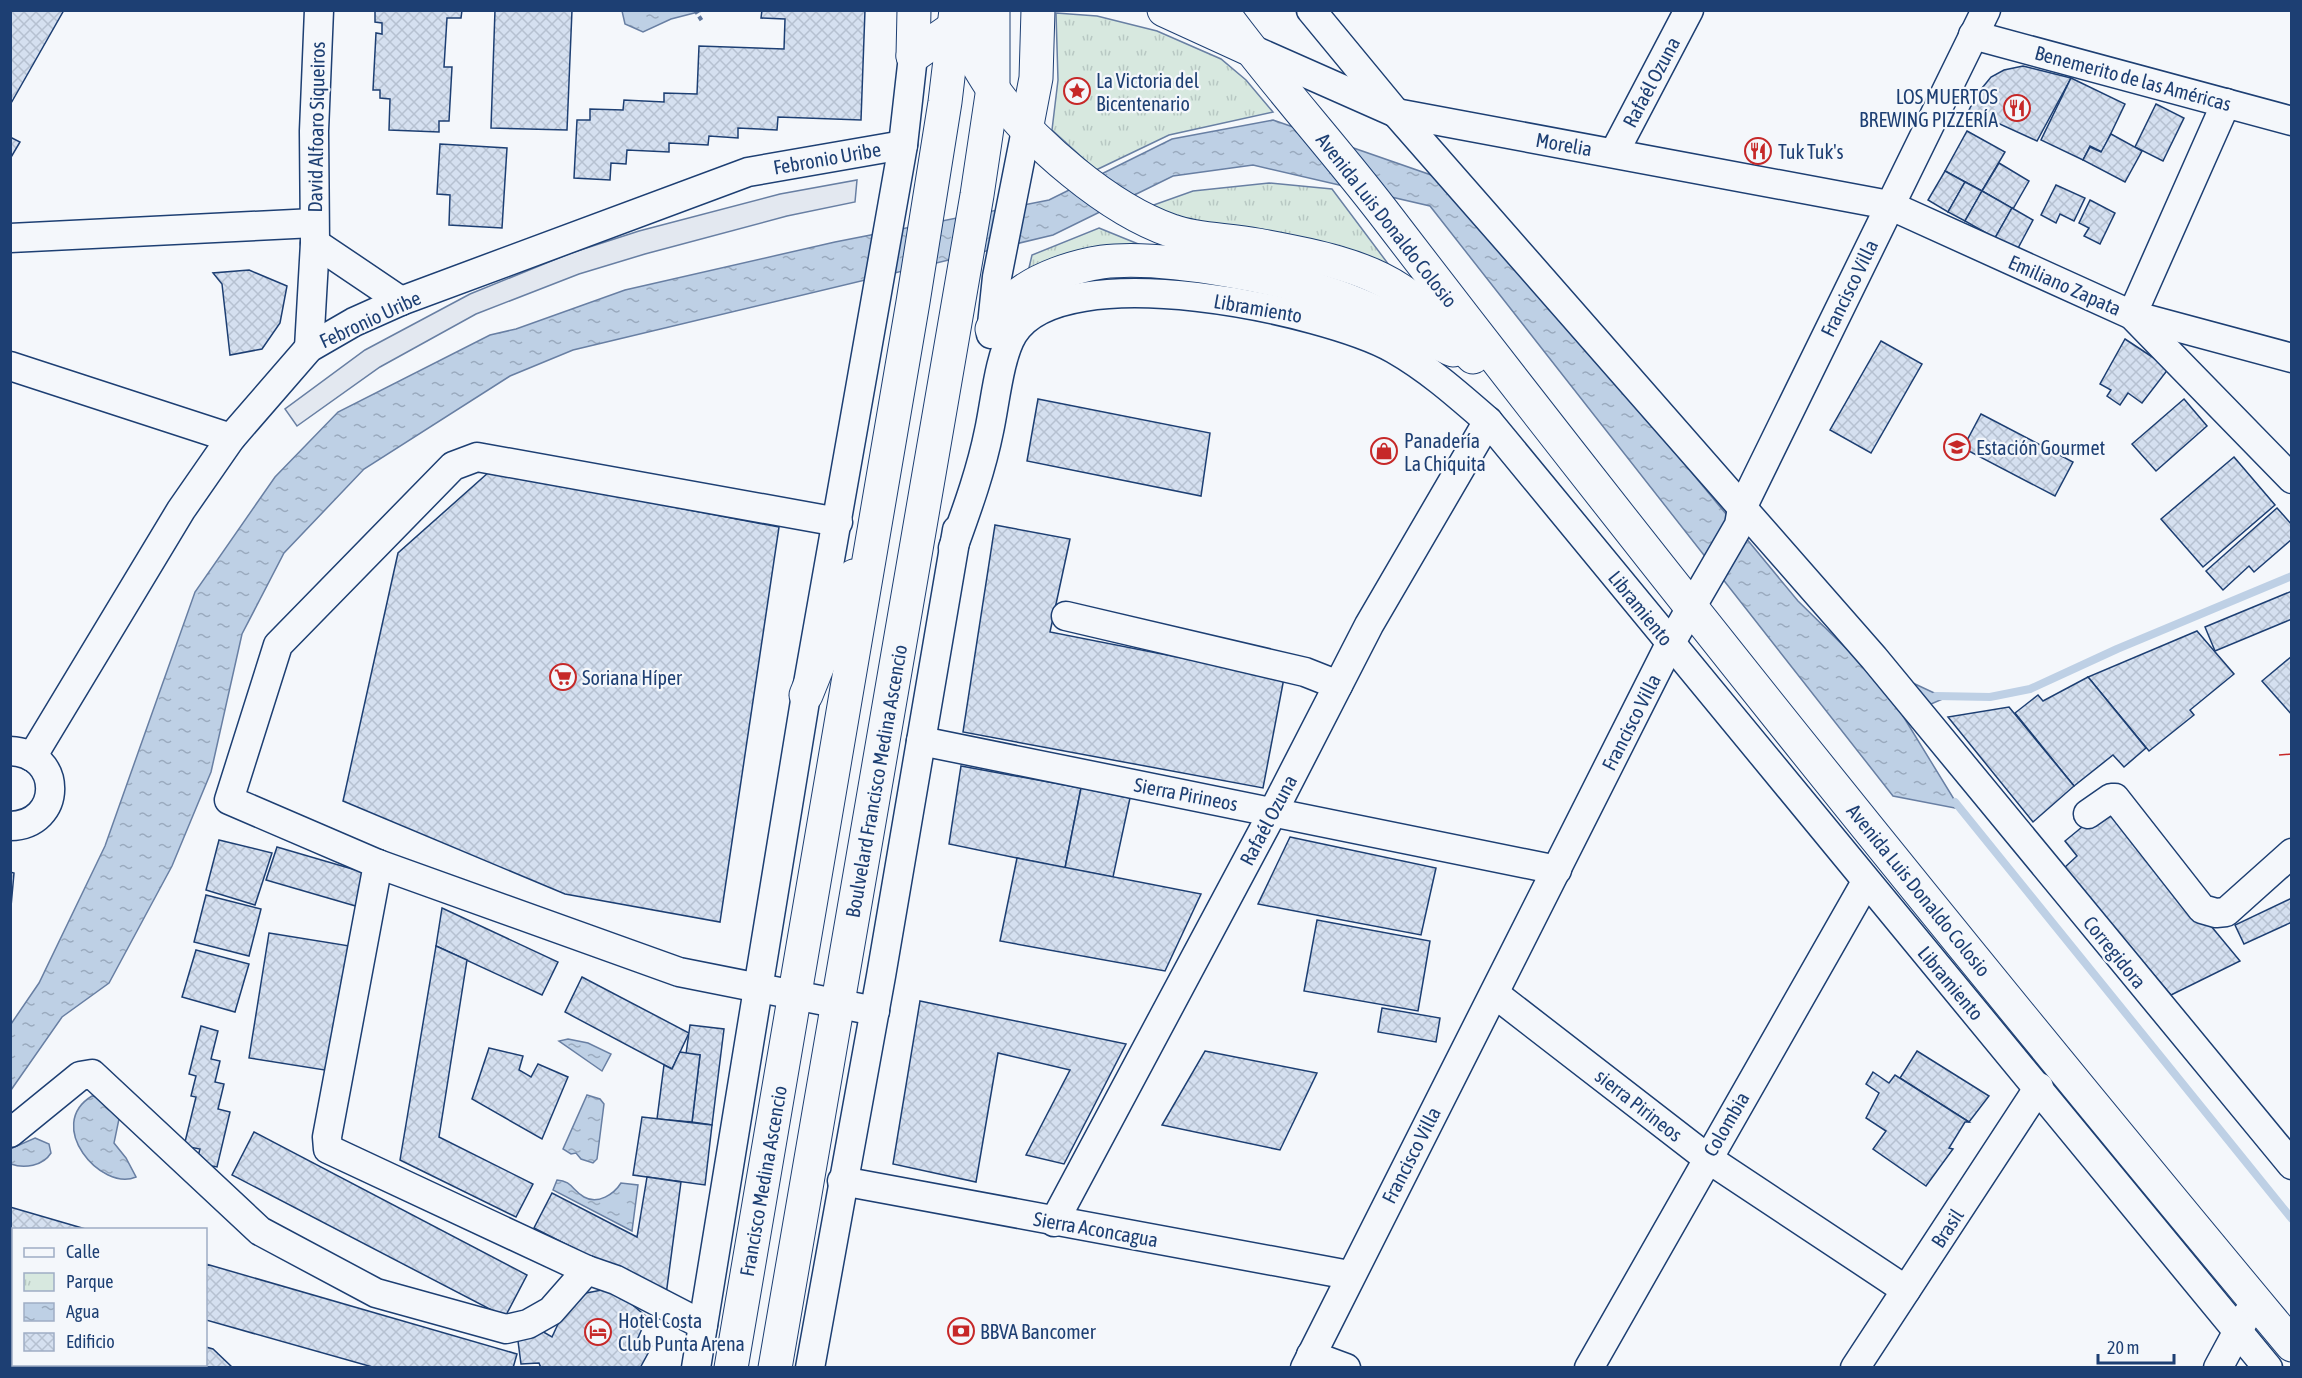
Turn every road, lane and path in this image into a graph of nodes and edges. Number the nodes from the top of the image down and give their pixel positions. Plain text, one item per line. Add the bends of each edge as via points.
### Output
1 (319, 10) edge
2 (914, 10) edge
3 (991, 10) edge
4 (1038, 10) edge
5 (1164, 10) edge
6 (1221, 10) edge
7 (1311, 10) edge
8 (1689, 10) edge
9 (696, 12) edge
10 (956, 18) edge
11 (702, 21) dead end
12 (1980, 23) edge
13 (1249, 48) junction
14 (913, 56) junction
15 (993, 88) junction
16 (2226, 103) junction
17 (1396, 113) junction
18 (2292, 121) edge
19 (1037, 138) junction
20 (903, 145) junction
21 (1614, 153) junction
22 (1889, 205) junction
23 (315, 233) junction
24 (10, 238) edge
25 (401, 301) junction
26 (2132, 315) junction
27 (992, 328) junction
28 (309, 348) junction
29 (2292, 358) edge
30 (1478, 362) junction
31 (10, 366) edge
32 (1488, 421) junction
33 (1551, 431) junction
34 (231, 438) junction
35 (2292, 479) edge
36 (878, 516) junction
37 (1741, 517) junction
38 (838, 522) junction
39 (953, 548) junction
40 (1699, 593) junction
41 (1066, 616) dead end
42 (1670, 644) junction
43 (1338, 685) junction
44 (806, 695) junction
45 (921, 741) junction
46 (21, 754) edge
47 (1273, 812) junction
48 (2088, 814) dead end
49 (10, 826) edge
50 (2292, 853) edge
51 (378, 864) junction
52 (1557, 870) junction
53 (1866, 882) junction
54 (760, 987) junction
55 (1997, 988) junction
56 (796, 994) junction
57 (1495, 994) junction
58 (838, 1003) junction
59 (875, 1011) junction
60 (1975, 1012) junction
61 (2039, 1087) junction
62 (10, 1133) edge
63 (1707, 1158) junction
64 (2292, 1166) edge
65 (842, 1181) junction
66 (1054, 1222) junction
67 (587, 1270) junction
68 (1349, 1275) junction
69 (1906, 1290) junction
70 (2254, 1301) junction
71 (703, 1325) junction
72 (2238, 1330) junction
73 (2292, 1346) edge
74 (1308, 1361) edge
75 (696, 1368) edge
76 (731, 1368) edge
77 (775, 1368) edge
78 (810, 1368) edge
79 (1346, 1368) edge
80 (1589, 1368) edge
81 (1855, 1368) edge
82 (2218, 1368) edge
83 (2268, 1368) edge

1 - 23 street, David Alfoaro Siqueiros
2 - 14 main road
3 - 10 main road
3 - 15 main road, Boulvelard Francisco Medina Ascencio
4 - 19 main road
5 - 13 main road
6 - 13 main road, Avenida Luis Donaldo Colosio
7 - 17 street, Corregidora
8 - 21 street, Rafaél Ozuna
9 - 11 path
10 - 14 main road
10 - 15 main road
10 - 36 main road
12 - 16 street, Benemerito de las Américas
12 - 22 street, Francisco Villa
13 - 17 street, Morelia
13 - 33 main road, Avenida Luis Donaldo Colosio via 1379,207
14 - 20 street
15 - 19 main road
15 - 58 main road, Boulvelard Francisco Medina Ascencio via 943,405
16 - 18 street, Benemerito de las Américas
16 - 26 street
17 - 21 street, Morelia
17 - 37 street, Corregidora
19 - 27 street via 1015,181
19 - 30 main road, Avenida Luis Donaldo Colosio via 1111,200 1147,221 1174,232 1255,244 1332,262 1399,289
20 - 25 street, Febronio Uribe via 748,172
20 - 38 street
21 - 22 street, Morelia
22 - 26 street, Emiliano Zapata
22 - 37 street, Francisco Villa
23 - 24 street
23 - 25 street
23 - 28 street, David Alfoaro Siqueiros
25 - 28 street, Febronio Uribe
26 - 29 street
26 - 35 street, Emiliano Zapata
27 - 30 main road via 1017,296 1043,280 1101,262 1195,266 1304,287 1353,303
27 - 39 street
28 - 34 street, Febronio Uribe
30 - 33 main road, Avenida Luis Donaldo Colosio
31 - 34 street
32 - 39 street, Libramiento via 1439,378 1394,349 1316,319 1249,305 1124,292 1070,299 1030,317 1013,333 974,489
32 - 42 street, Libramiento
32 - 43 street, Rafaél Ozuna
33 - 40 main road, Avenida Luis Donaldo Colosio
34 - 46 street, Febronio Uribe
36 - 44 main road
36 - 56 main road
37 - 40 street, Francisco Villa
37 - 64 street, Corregidora via 1874,658
38 - 44 street
38 - 51 street via 477,457 453,466 278,645 229,800
39 - 45 street
40 - 42 street, Francisco Villa
40 - 55 main road, Avenida Luis Donaldo Colosio
41 - 43 street via 1305,672
42 - 52 street, Francisco Villa
42 - 53 street, Libramiento
43 - 47 street, Rafaél Ozuna
44 - 54 street
45 - 47 street, Sierra Pirineos
45 - 59 street
46 - 49 street via 48,774 50,798 36,818
47 - 52 street, Sierra Pirineos
47 - 66 street, Rafaél Ozuna
48 - 50 street via 2115,798 2202,909 2216,913 2226,912
51 - 54 street via 679,972
51 - 67 street via 327,1137 328,1149
52 - 57 street, Francisco Villa
53 - 60 street, Libramiento
53 - 63 street, Colombia
54 - 56 street
54 - 71 street
55 - 60 street
55 - 70 main road, Avenida Luis Donaldo Colosio
56 - 58 street
56 - 76 main road, Francisco Medina Ascencio
57 - 63 street, sierra Pirineos
57 - 68 street, Francisco Villa
58 - 59 street
58 - 77 main road, Boulvelard Francisco Medina Ascencio
59 - 65 street
60 - 61 street, Libramiento
61 - 69 street, Brasil
61 - 72 street, Libramiento
62 - 67 street via 80,1076 92,1074 260,1231 376,1293 506,1329 528,1324 550,1311
63 - 69 street, sierra Pirineos
63 - 80 street, Colombia
65 - 66 street, Sierra Aconcagua
65 - 78 street
66 - 68 street, Sierra Aconcagua
67 - 71 street via 616,1280
68 - 74 street, Francisco Villa
69 - 81 street, Brasil
70 - 72 street
70 - 73 main road, Avenida Luis Donaldo Colosio
71 - 75 street
72 - 82 street
72 - 83 street, Libramiento
74 - 79 street

